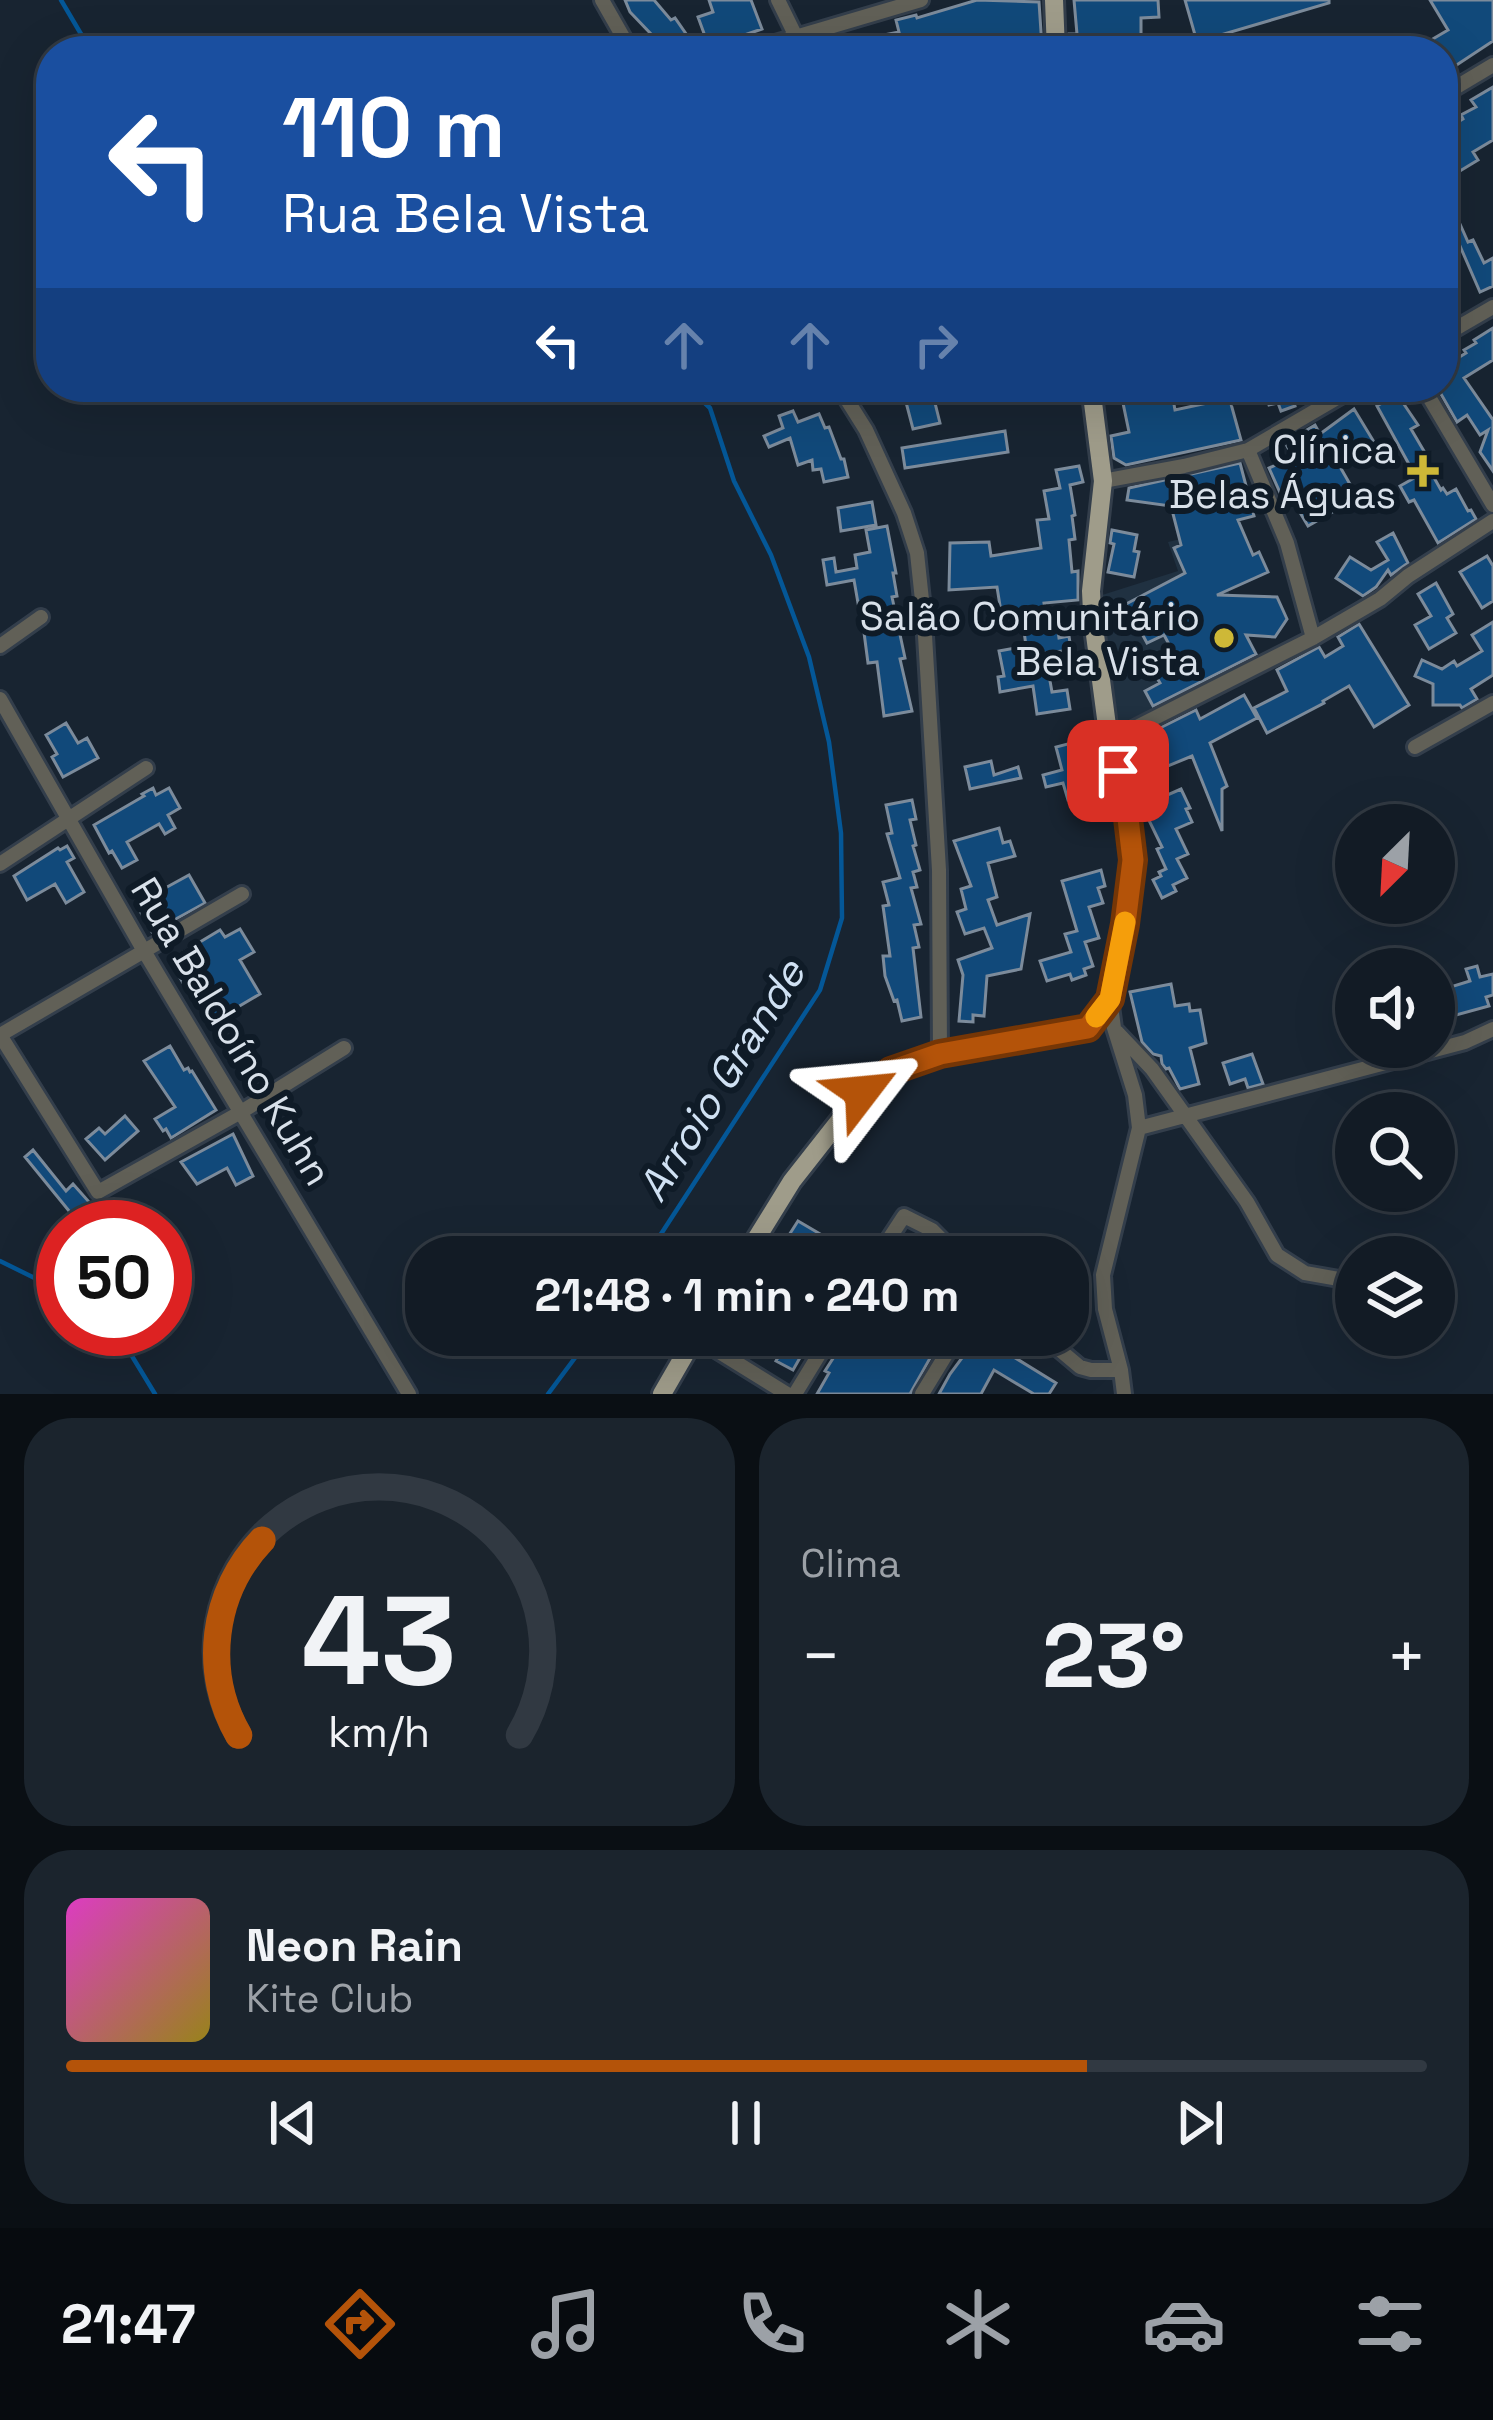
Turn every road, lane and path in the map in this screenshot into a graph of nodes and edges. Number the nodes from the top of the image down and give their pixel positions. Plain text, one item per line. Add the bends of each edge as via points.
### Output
1 (602, 0) edge
2 (778, 0) edge
3 (921, 0) edge
4 (1054, 0) edge
5 (623, 36) edge
6 (795, 36) edge
7 (821, 36) edge
8 (1055, 36) edge
9 (1493, 65) edge
10 (1458, 85) edge
11 (1493, 307) edge
12 (1458, 327) edge
13 (848, 402) edge
14 (1092, 402) edge
15 (1330, 402) edge
16 (1433, 402) edge
17 (1248, 450) junction
18 (1103, 482) junction
19 (1493, 505) edge
20 (1493, 521) edge
21 (40, 616) dead end
22 (1313, 638) junction
23 (0, 646) edge
24 (0, 699) edge
25 (1493, 703) edge
26 (1109, 741) junction
27 (1415, 748) dead end
28 (146, 768) dead end
29 (70, 818) junction
30 (0, 864) edge
31 (242, 894) dead end
32 (145, 951) junction
33 (1110, 999) junction
34 (1114, 1028) junction
35 (1493, 1029) edge
36 (0, 1035) edge
37 (344, 1048) dead end
38 (940, 1054) junction
39 (241, 1112) junction
40 (1186, 1117) junction
41 (1139, 1128) junction
42 (758, 1236) edge
43 (891, 1236) edge
44 (938, 1236) edge
45 (1335, 1279) edge
46 (684, 1356) edge
47 (728, 1356) edge
48 (817, 1356) edge
49 (945, 1356) edge
50 (1067, 1356) edge
51 (1121, 1370) junction
52 (409, 1394) edge
53 (662, 1394) edge
54 (792, 1394) edge
55 (922, 1394) edge
56 (1124, 1394) edge

1 - 5 street
2 - 6 street
3 - 7 street
4 - 8 main road
9 - 10 street
11 - 12 street
13 - 38 street via 917,553 940,870
14 - 18 main road
15 - 17 street
16 - 19 street
17 - 18 street
17 - 22 street via 1287,543
18 - 26 main road via 1091,591
20 - 22 street
21 - 23 street
22 - 26 street
24 - 29 street, Rua Baldoíno Kuhn
25 - 27 street
26 - 33 main road via 1133,860
28 - 29 street
29 - 30 street
29 - 32 street, Rua Baldoíno Kuhn
31 - 32 street
32 - 36 street
32 - 39 street, Rua Baldoíno Kuhn
33 - 34 street
33 - 38 main road via 1088,1028
34 - 40 street
34 - 41 street
35 - 40 street
36 - 39 street via 98,1192
37 - 39 street
38 - 42 main road via 891,1071 862,1092
39 - 52 street, Rua Baldoíno Kuhn
40 - 41 street
40 - 45 street via 1277,1255 1305,1274
41 - 51 street via 1103,1275
43 - 44 street via 904,1216
46 - 53 main road
47 - 54 street
48 - 54 street
49 - 55 street
50 - 51 street via 1091,1370
51 - 56 street

